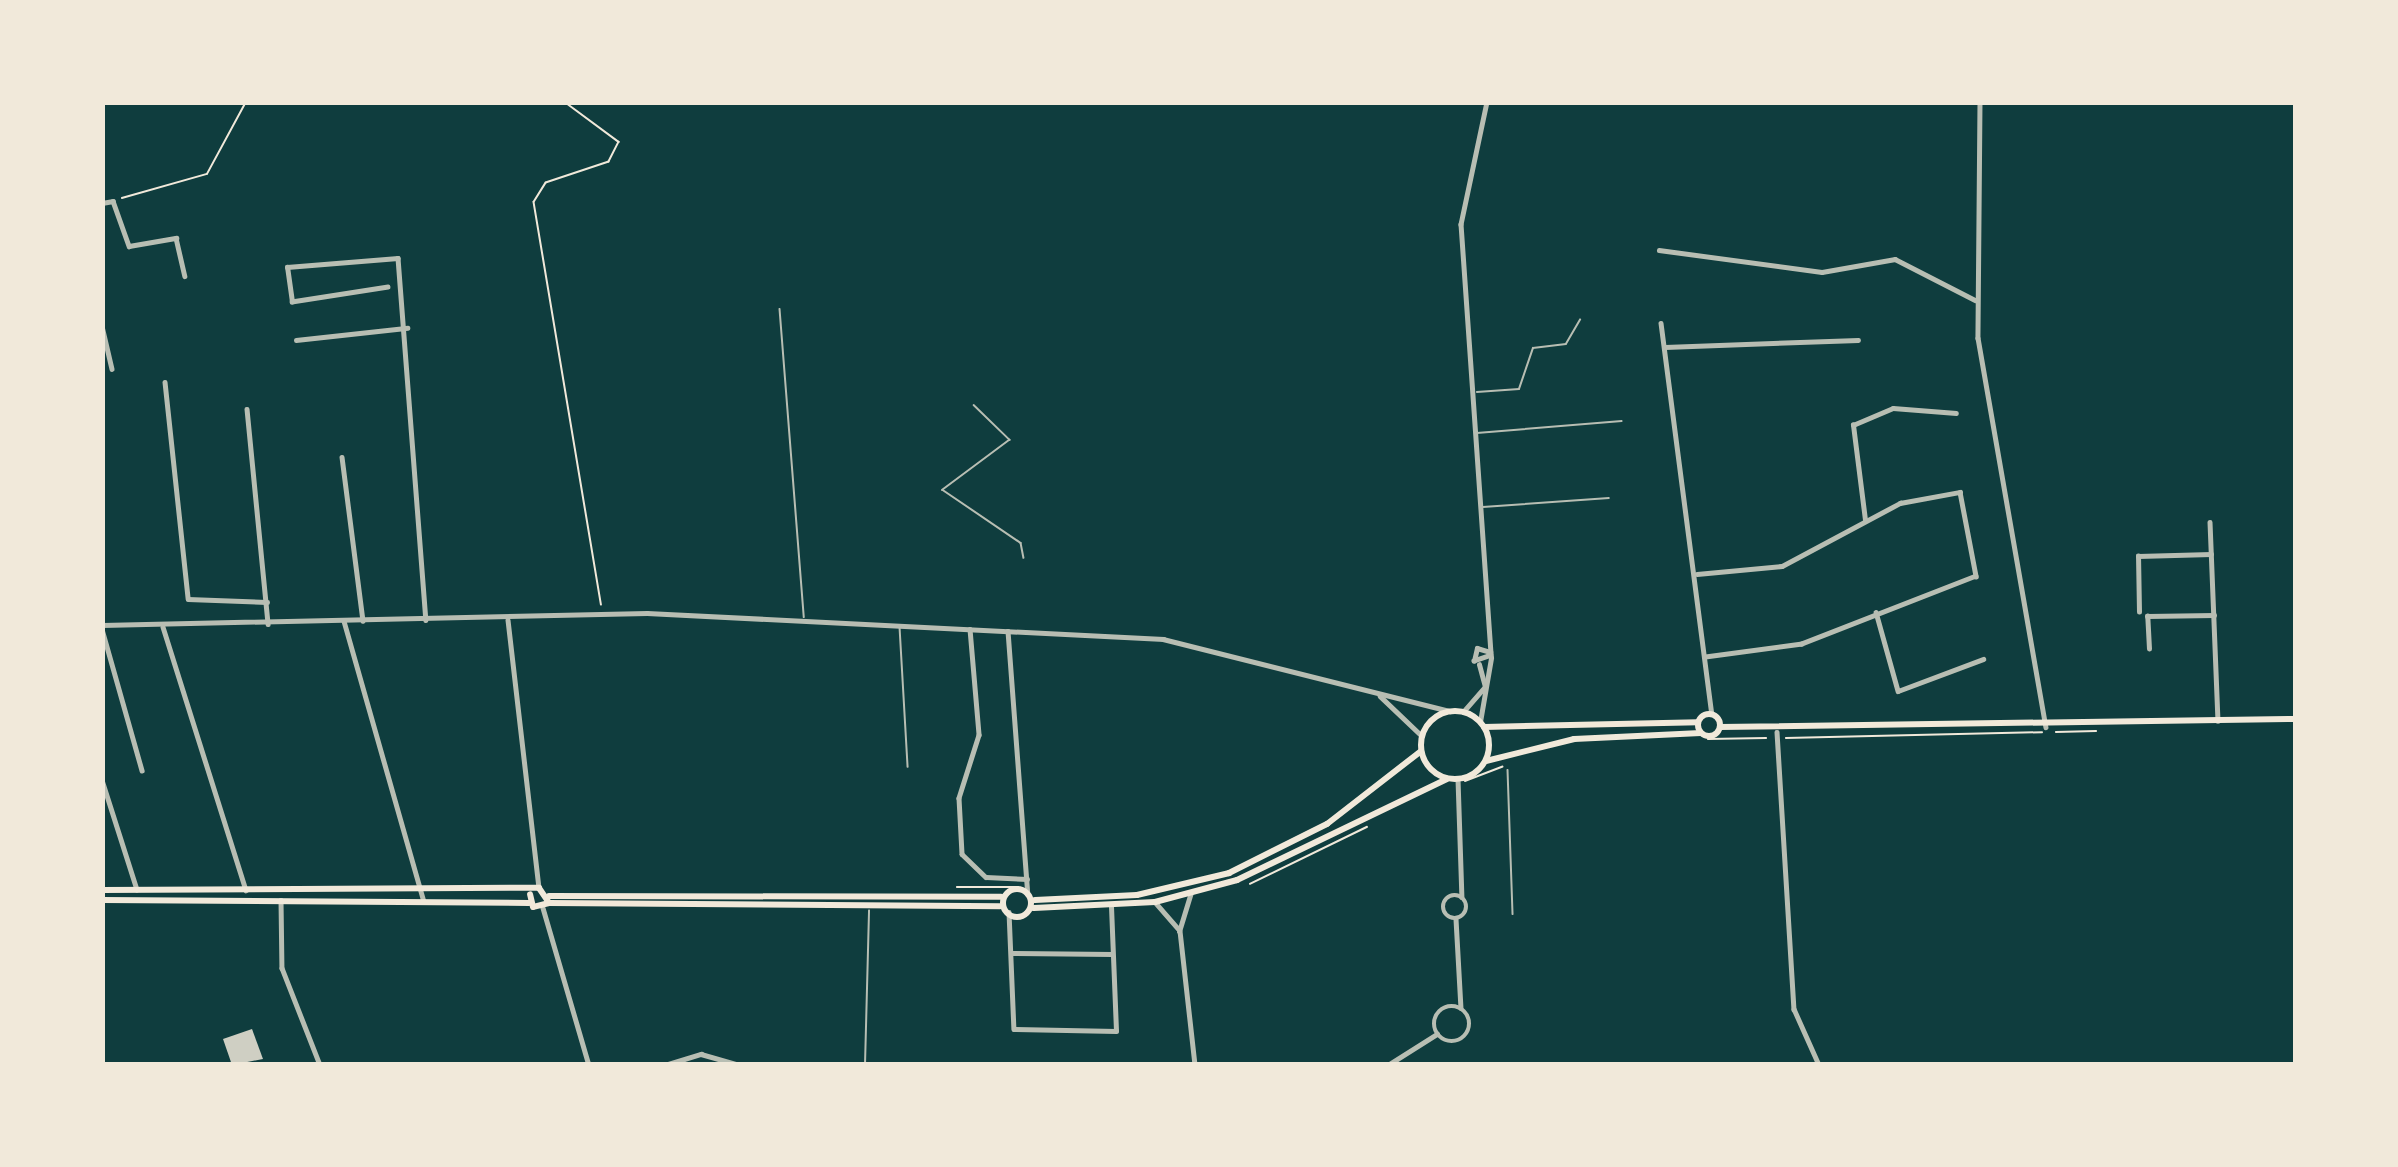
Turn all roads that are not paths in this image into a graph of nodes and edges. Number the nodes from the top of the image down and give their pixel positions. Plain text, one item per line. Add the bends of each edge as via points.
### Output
1 (1487, 102) edge
2 (1980, 102) edge
3 (102, 203) edge
4 (1659, 250) dead end
5 (185, 276) dead end
6 (388, 287) dead end
7 (1976, 300) junction
8 (780, 309) dead end
9 (1580, 320) dead end
10 (1661, 323) dead end
11 (102, 326) edge
12 (407, 328) junction
13 (296, 340) dead end
14 (1858, 340) dead end
15 (1664, 347) junction
16 (112, 369) dead end
17 (165, 382) dead end
18 (1468, 393) junction
19 (974, 405) dead end
20 (247, 409) dead end
21 (1956, 412) dead end
22 (1622, 421) dead end
23 (1473, 434) junction
24 (342, 457) dead end
25 (1609, 498) dead end
26 (1479, 508) junction
27 (2210, 522) dead end
28 (1865, 523) junction
29 (2211, 554) junction
30 (1024, 558) dead end
31 (1697, 574) junction
32 (267, 602) junction
33 (1876, 612) junction
34 (2139, 612) dead end
35 (2214, 615) junction
36 (804, 617) junction
37 (508, 618) junction
38 (363, 620) junction
39 (426, 620) junction
40 (344, 621) junction
41 (268, 624) junction
42 (900, 625) junction
43 (1487, 626) junction
44 (102, 627) edge
45 (163, 627) junction
46 (970, 629) junction
47 (1008, 631) junction
48 (1480, 647) junction
49 (2149, 649) dead end
50 (1490, 655) junction
51 (1706, 657) junction
52 (1983, 659) dead end
53 (1479, 664) junction
54 (1370, 691) junction
55 (1450, 711) junction
56 (1463, 712) junction
57 (1712, 714) junction
58 (2296, 719) edge
59 (2218, 721) junction
60 (1698, 722) junction
61 (1482, 725) junction
62 (1720, 727) junction
63 (2046, 728) junction
64 (1778, 735) junction
65 (1422, 736) junction
66 (1698, 736) junction
67 (1421, 751) junction
68 (1486, 760) junction
69 (908, 767) dead end
70 (142, 770) dead end
71 (1508, 770) dead end
72 (1447, 778) junction
73 (1458, 779) junction
74 (102, 780) edge
75 (539, 888) junction
76 (102, 890) edge
77 (137, 890) junction
78 (247, 891) junction
79 (423, 892) junction
80 (1030, 894) junction
81 (1191, 894) junction
82 (1462, 896) junction
83 (530, 898) junction
84 (102, 900) edge
85 (281, 900) junction
86 (424, 902) junction
87 (547, 902) junction
88 (1001, 902) junction
89 (1155, 902) junction
90 (869, 907) junction
91 (1111, 907) junction
92 (1009, 912) junction
93 (1513, 914) dead end
94 (1456, 919) junction
95 (1180, 932) junction
96 (1010, 953) junction
97 (1112, 953) junction
98 (1461, 1008) junction
99 (1437, 1034) junction
100 (740, 1064) edge
101 (320, 1065) edge
102 (589, 1065) edge
103 (665, 1065) edge
104 (865, 1065) edge
105 (1195, 1065) edge
106 (1388, 1065) edge
107 (1819, 1065) edge

1 - 18 street via 1461,224
2 - 7 street
3 - 5 street via 113,201 129,246 176,238
4 - 7 street via 1822,272 1895,259
6 - 12 street via 292,302 287,268 391,253
7 - 63 street
8 - 36 lane
9 - 18 lane via 1566,344 1533,348 1519,389
10 - 15 street
11 - 16 street
12 - 13 street
12 - 39 street via 417,422 404,452
14 - 15 street
15 - 31 street
17 - 32 street via 188,599
18 - 23 street
19 - 30 lane via 1010,440 943,490 1021,543
20 - 32 street
21 - 28 street via 1892,408 1853,425
22 - 23 lane
23 - 26 street
24 - 38 street
25 - 26 lane
26 - 43 street
27 - 29 street
28 - 31 street via 1782,566
28 - 33 street via 1960,492 1976,576
29 - 34 street via 2138,556
29 - 35 street
31 - 51 street
32 - 41 street
33 - 51 street via 1802,644
33 - 52 street via 1898,691
35 - 49 street via 2147,616
35 - 59 street
36 - 37 street
36 - 42 street
37 - 39 street
37 - 75 street
38 - 39 street
38 - 40 street
40 - 41 street
40 - 79 street
41 - 45 street
42 - 46 street
42 - 69 lane
43 - 48 street
43 - 50 street
44 - 45 street
44 - 70 street
45 - 78 street
46 - 47 street
46 - 80 street via 979,735 959,798 962,854 986,877
47 - 54 street via 1207,645
47 - 80 street
48 - 50 street
48 - 53 street
50 - 53 street
50 - 61 street
51 - 57 street
53 - 56 street via 1485,687
54 - 55 street
54 - 65 street via 1413,717
55 - 56 main road
55 - 65 main road
56 - 61 main road
57 - 60 main road
57 - 62 main road
58 - 59 main road
59 - 63 main road
60 - 61 main road
60 - 66 main road
61 - 68 main road
62 - 64 main road
62 - 66 main road
63 - 64 main road
64 - 107 street via 1794,1009
65 - 67 main road
66 - 68 main road via 1574,739
67 - 72 main road
67 - 80 main road via 1327,824 1229,873 1137,895
68 - 73 main road
71 - 93 lane
72 - 73 main road
72 - 81 main road via 1281,865
73 - 82 street
74 - 77 street
75 - 83 main road
75 - 87 main road
76 - 77 main road
77 - 78 main road
78 - 79 main road
79 - 83 main road
79 - 86 street
80 - 88 main road
80 - 91 main road
80 - 92 main road
81 - 89 main road
81 - 95 street
82 - 94 street via 1467,910
82 - 94 street via 1443,904
83 - 86 main road
83 - 87 main road
84 - 85 main road
85 - 86 main road
85 - 101 street via 282,968
87 - 88 main road
87 - 90 main road
87 - 102 street
88 - 90 main road
88 - 92 main road
89 - 91 main road
89 - 95 street
90 - 104 lane
91 - 97 street
92 - 96 street
94 - 98 street
95 - 105 street
96 - 97 street
96 - 97 street via 1013,1029 1116,1030
98 - 99 street via 1439,1011
98 - 99 street via 1467,1034
99 - 106 street
100 - 103 street via 701,1054

